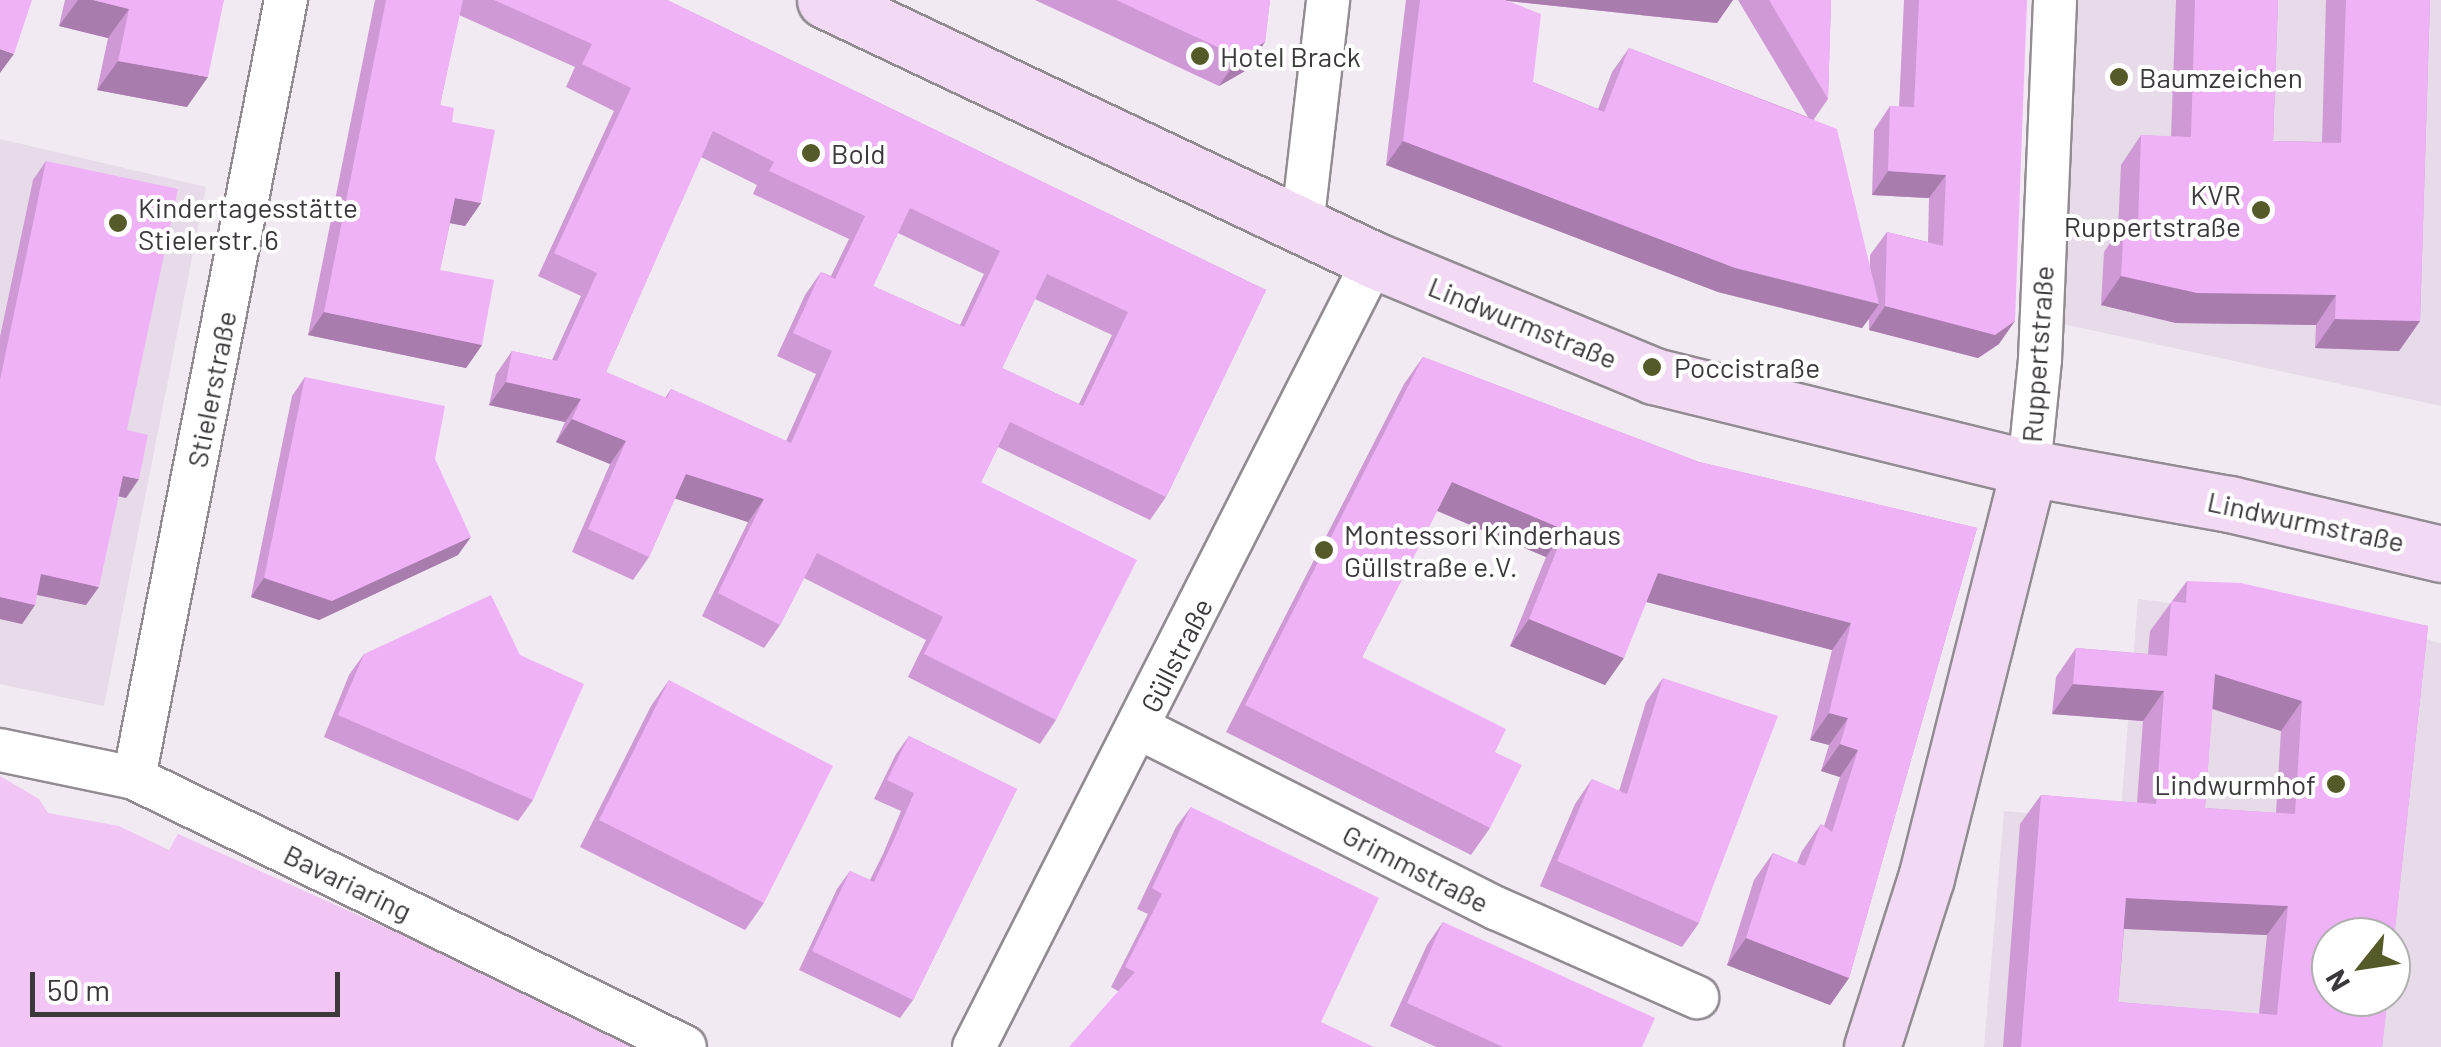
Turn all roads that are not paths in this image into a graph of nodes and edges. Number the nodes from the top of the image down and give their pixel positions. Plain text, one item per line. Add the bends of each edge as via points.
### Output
1 (286, 0) edge
2 (825, 0) edge
3 (1328, 0) edge
4 (2055, 0) edge
5 (1302, 226) junction
6 (1374, 260) junction
7 (2029, 468) junction
8 (2425, 548) edge
9 (1139, 728) junction
10 (0, 750) edge
11 (134, 778) junction
12 (1697, 996) dead end
13 (685, 1047) edge
14 (974, 1047) edge
15 (1872, 1047) edge

1 - 11 street, Stielerstraße
2 - 5 main road, Lindwurmstraße
3 - 5 street
4 - 7 street, Ruppertstraße
5 - 6 main road, Lindwurmstraße
6 - 7 main road, Lindwurmstraße via 1654,376
6 - 9 street, Güllstraße
7 - 8 main road, Lindwurmstraße
7 - 15 main road via 1926,878
9 - 12 street, Grimmstraße via 1498,909
9 - 14 street, Güllstraße
10 - 11 street, Bavariaring
11 - 13 street, Bavariaring

